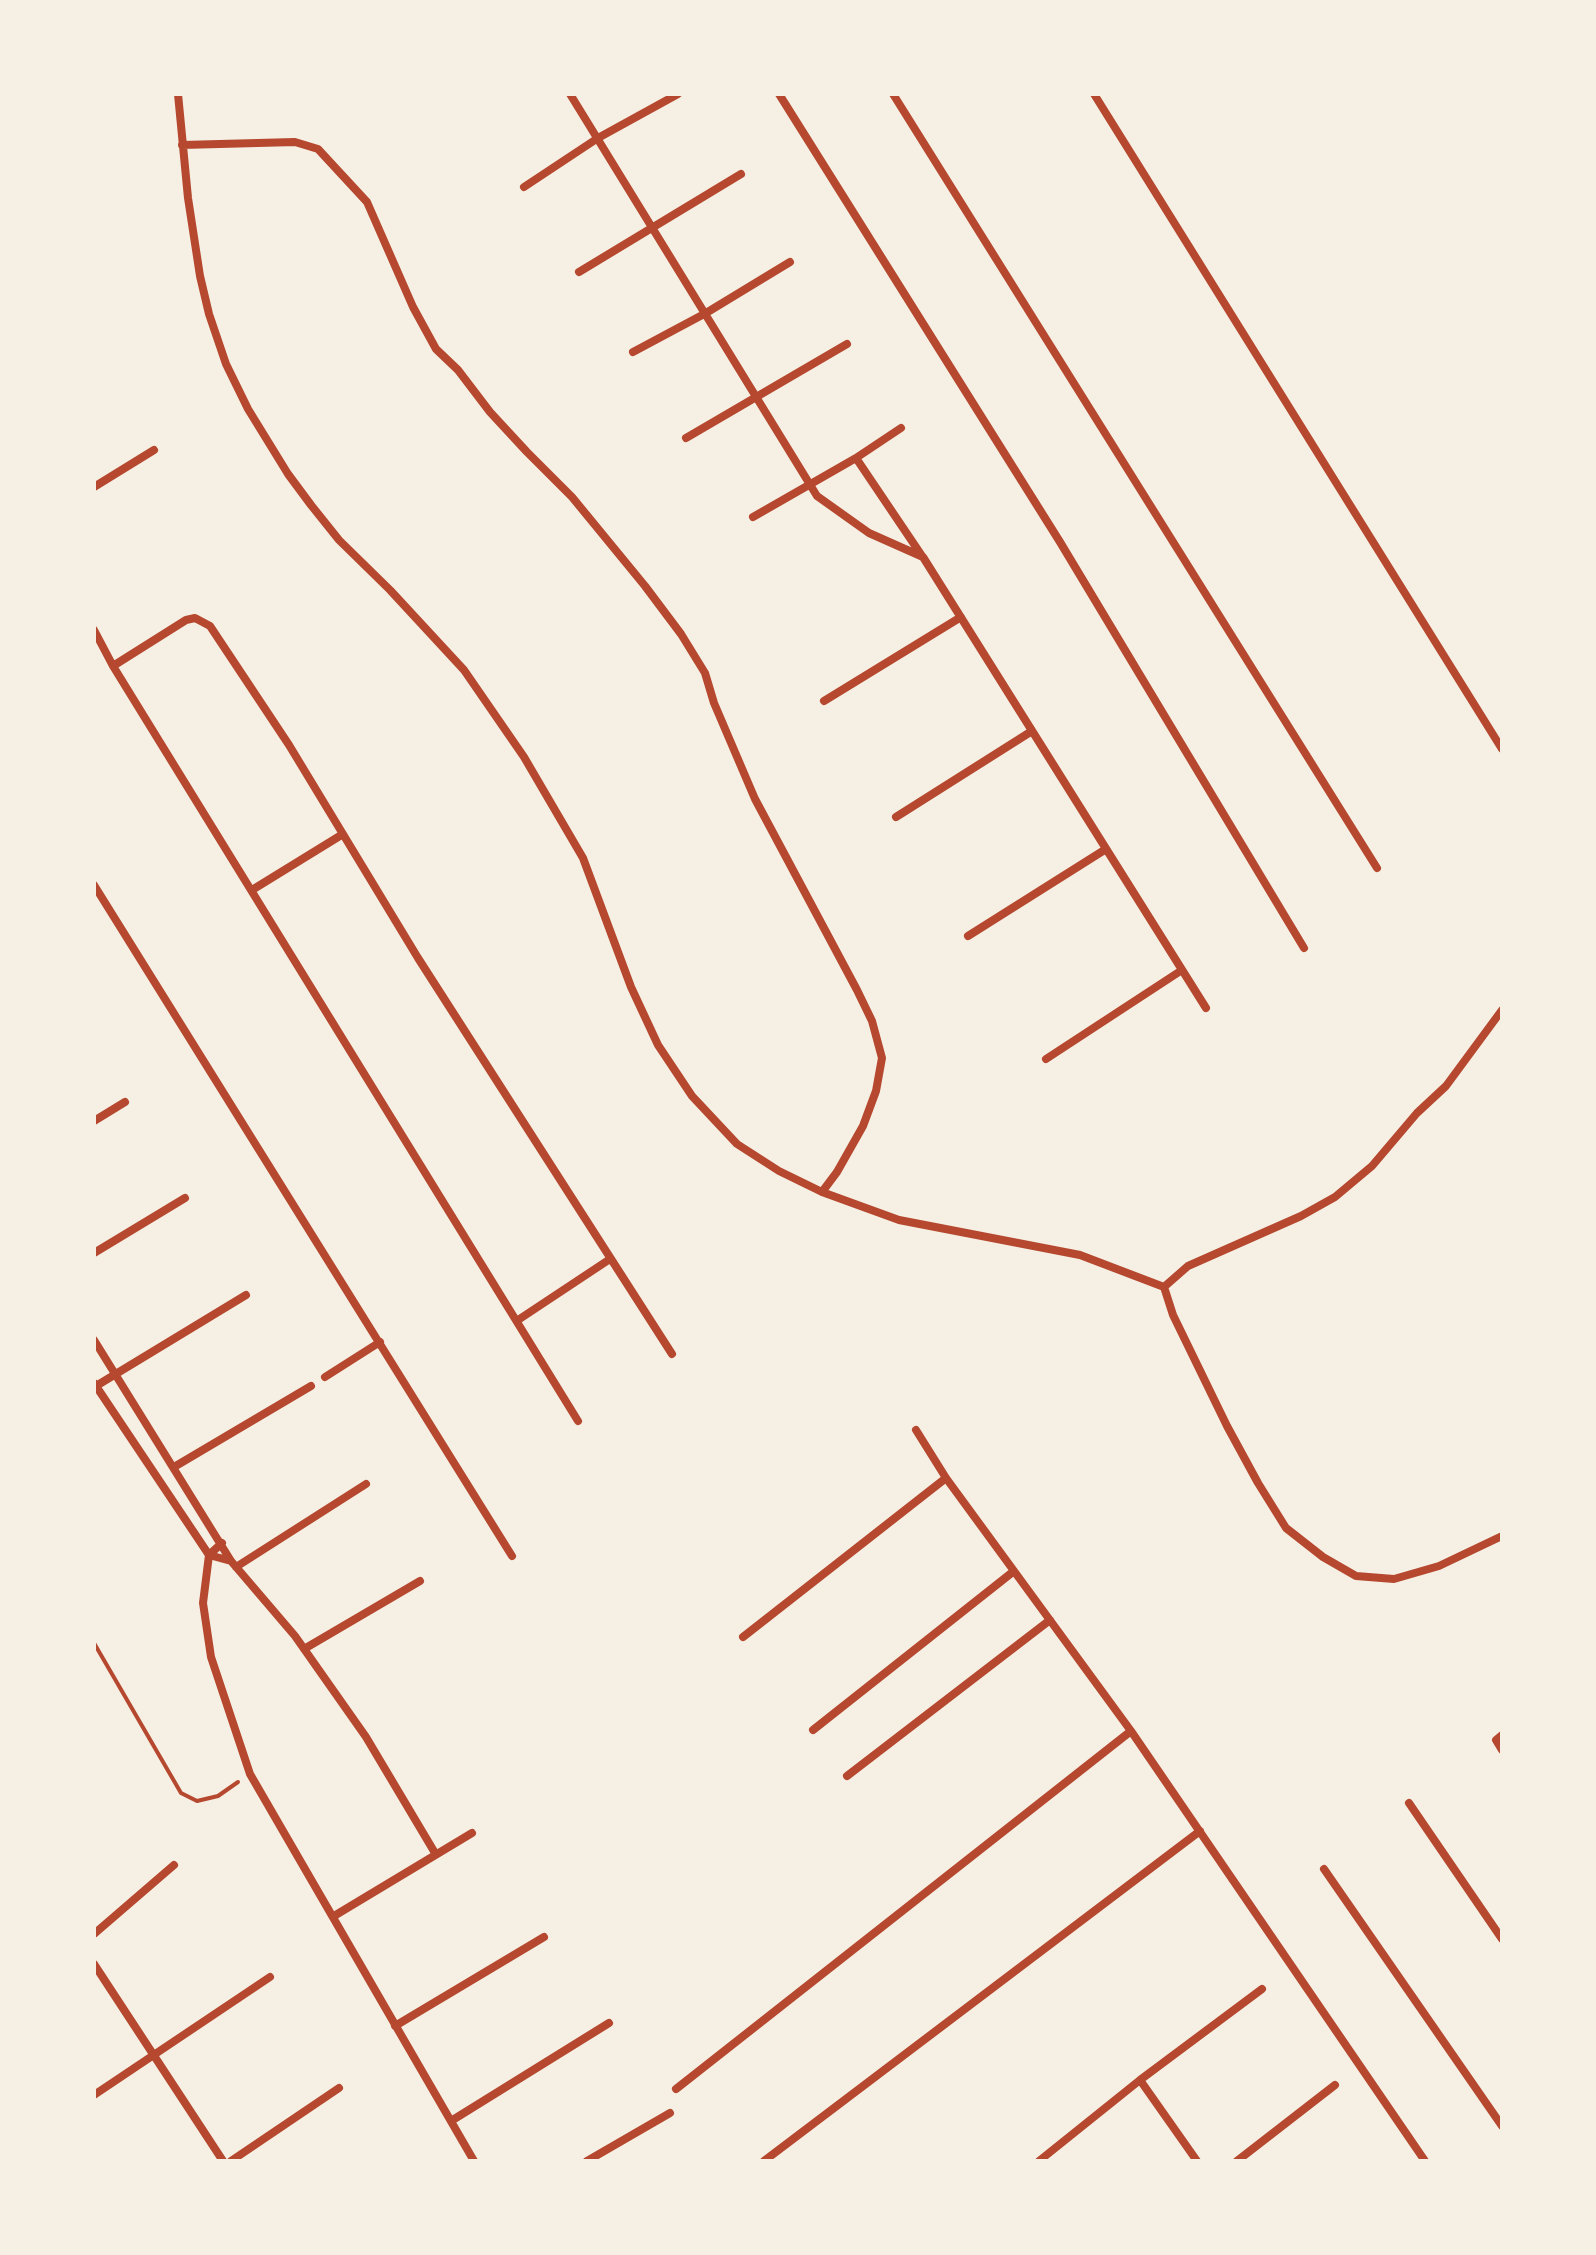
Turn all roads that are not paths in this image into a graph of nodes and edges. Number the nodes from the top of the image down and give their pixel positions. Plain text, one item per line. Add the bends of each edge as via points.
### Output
1 (178, 94) edge
2 (570, 94) edge
3 (678, 94) edge
4 (779, 94) edge
5 (893, 94) edge
6 (1094, 94) edge
7 (598, 138) junction
8 (182, 145) junction
9 (741, 174) dead end
10 (524, 187) dead end
11 (652, 226) junction
12 (790, 262) dead end
13 (579, 272) dead end
14 (706, 313) junction
15 (847, 344) dead end
16 (633, 352) dead end
17 (756, 396) junction
18 (901, 428) dead end
19 (686, 438) dead end
20 (154, 450) dead end
21 (856, 458) junction
22 (810, 483) junction
23 (94, 487) edge
24 (753, 517) dead end
25 (923, 557) junction
26 (961, 617) junction
27 (94, 630) edge
28 (113, 666) junction
29 (824, 701) dead end
30 (1032, 731) junction
31 (1502, 749) edge
32 (896, 817) dead end
33 (343, 834) junction
34 (1106, 849) junction
35 (1377, 868) dead end
36 (94, 885) edge
37 (252, 890) junction
38 (968, 936) dead end
39 (1304, 948) dead end
40 (1182, 970) junction
41 (1206, 1008) dead end
42 (1502, 1010) edge
43 (1046, 1059) dead end
44 (125, 1102) dead end
45 (94, 1121) edge
46 (822, 1192) junction
47 (185, 1198) dead end
48 (94, 1253) edge
49 (610, 1259) junction
50 (1164, 1287) junction
51 (246, 1295) dead end
52 (518, 1320) junction
53 (94, 1340) edge
54 (380, 1342) junction
55 (672, 1354) dead end
56 (115, 1374) junction
57 (325, 1377) dead end
58 (95, 1384) edge
59 (311, 1386) dead end
60 (578, 1421) dead end
61 (916, 1430) dead end
62 (174, 1467) junction
63 (946, 1478) junction
64 (366, 1484) dead end
65 (1502, 1536) edge
66 (222, 1543) junction
67 (209, 1555) junction
68 (512, 1556) dead end
69 (234, 1564) junction
70 (1014, 1571) junction
71 (420, 1581) dead end
72 (1050, 1620) junction
73 (743, 1637) dead end
74 (304, 1649) junction
75 (813, 1730) dead end
76 (1131, 1731) junction
77 (1502, 1735) edge
78 (1502, 1750) edge
79 (847, 1776) dead end
80 (1409, 1803) dead end
81 (1200, 1831) junction
82 (472, 1833) dead end
83 (435, 1853) junction
84 (174, 1865) dead end
85 (1324, 1869) dead end
86 (334, 1916) junction
87 (94, 1934) edge
88 (544, 1937) dead end
89 (1502, 1939) edge
90 (94, 1964) edge
91 (270, 1977) dead end
92 (1262, 1989) dead end
93 (609, 2023) dead end
94 (395, 2026) junction
95 (154, 2054) junction
96 (1140, 2080) junction
97 (1335, 2085) dead end
98 (339, 2088) dead end
99 (676, 2089) dead end
100 (94, 2095) edge
101 (670, 2113) dead end
102 (451, 2121) junction
103 (1502, 2126) edge
104 (223, 2161) edge
105 (231, 2161) edge
106 (474, 2161) edge
107 (587, 2161) edge
108 (764, 2161) edge
109 (1039, 2161) edge
110 (1197, 2161) edge
111 (1237, 2161) edge
112 (1425, 2161) edge

1 - 8 street
2 - 7 street
3 - 7 street
4 - 39 street via 1060,542
5 - 35 street
6 - 31 street
7 - 10 street
7 - 11 street
8 - 46 street via 209,314 226,364 275,454 339,540 464,670 516,744 583,858 631,987 658,1045 692,1096 737,1144
8 - 46 street via 295,142 318,149 367,202 436,349 572,497 645,586 705,673 755,799 857,990 882,1058 863,1126
9 - 11 street
11 - 13 street
11 - 14 street
12 - 14 street
14 - 16 street
14 - 17 street
15 - 17 street
17 - 19 street
17 - 22 street
18 - 21 street
20 - 23 street
21 - 22 street
21 - 25 street
22 - 24 street
22 - 25 street via 817,496 869,533
25 - 26 street
26 - 29 street
26 - 30 street
27 - 28 street
28 - 33 street via 186,620 204,621
28 - 37 street
30 - 32 street
30 - 34 street
33 - 37 street
33 - 49 street
34 - 38 street
34 - 40 street
36 - 54 street
37 - 52 street
40 - 41 street
40 - 43 street
42 - 50 street via 1446,1086 1372,1166 1335,1197 1188,1266
44 - 45 street
46 - 50 street via 899,1220 1080,1255
47 - 48 street
49 - 52 street
49 - 55 street
50 - 65 street via 1258,1483 1286,1528 1323,1557 1356,1576 1394,1579 1439,1566
51 - 56 street
52 - 60 street
53 - 56 street
54 - 57 street
54 - 68 street
56 - 58 street
56 - 62 street
58 - 67 street
59 - 62 street
61 - 63 street
62 - 66 street
63 - 70 street
63 - 73 street
64 - 69 street
66 - 67 street
66 - 69 street
67 - 69 street
67 - 86 street via 203,1603 211,1657 250,1774
69 - 74 street
70 - 72 street
70 - 75 street
71 - 74 street
72 - 76 street
72 - 79 street
74 - 83 street via 366,1737
76 - 81 street
76 - 99 street
77 - 78 street via 1496,1740
80 - 89 street
81 - 108 street
81 - 112 street
82 - 83 street
83 - 86 street
84 - 87 street
85 - 103 street
86 - 94 street
88 - 94 street
90 - 95 street
91 - 95 street
92 - 96 street
93 - 102 street
94 - 102 street
95 - 100 street
95 - 104 street
96 - 109 street
96 - 110 street
97 - 111 street
98 - 105 street
101 - 107 street
102 - 106 street

